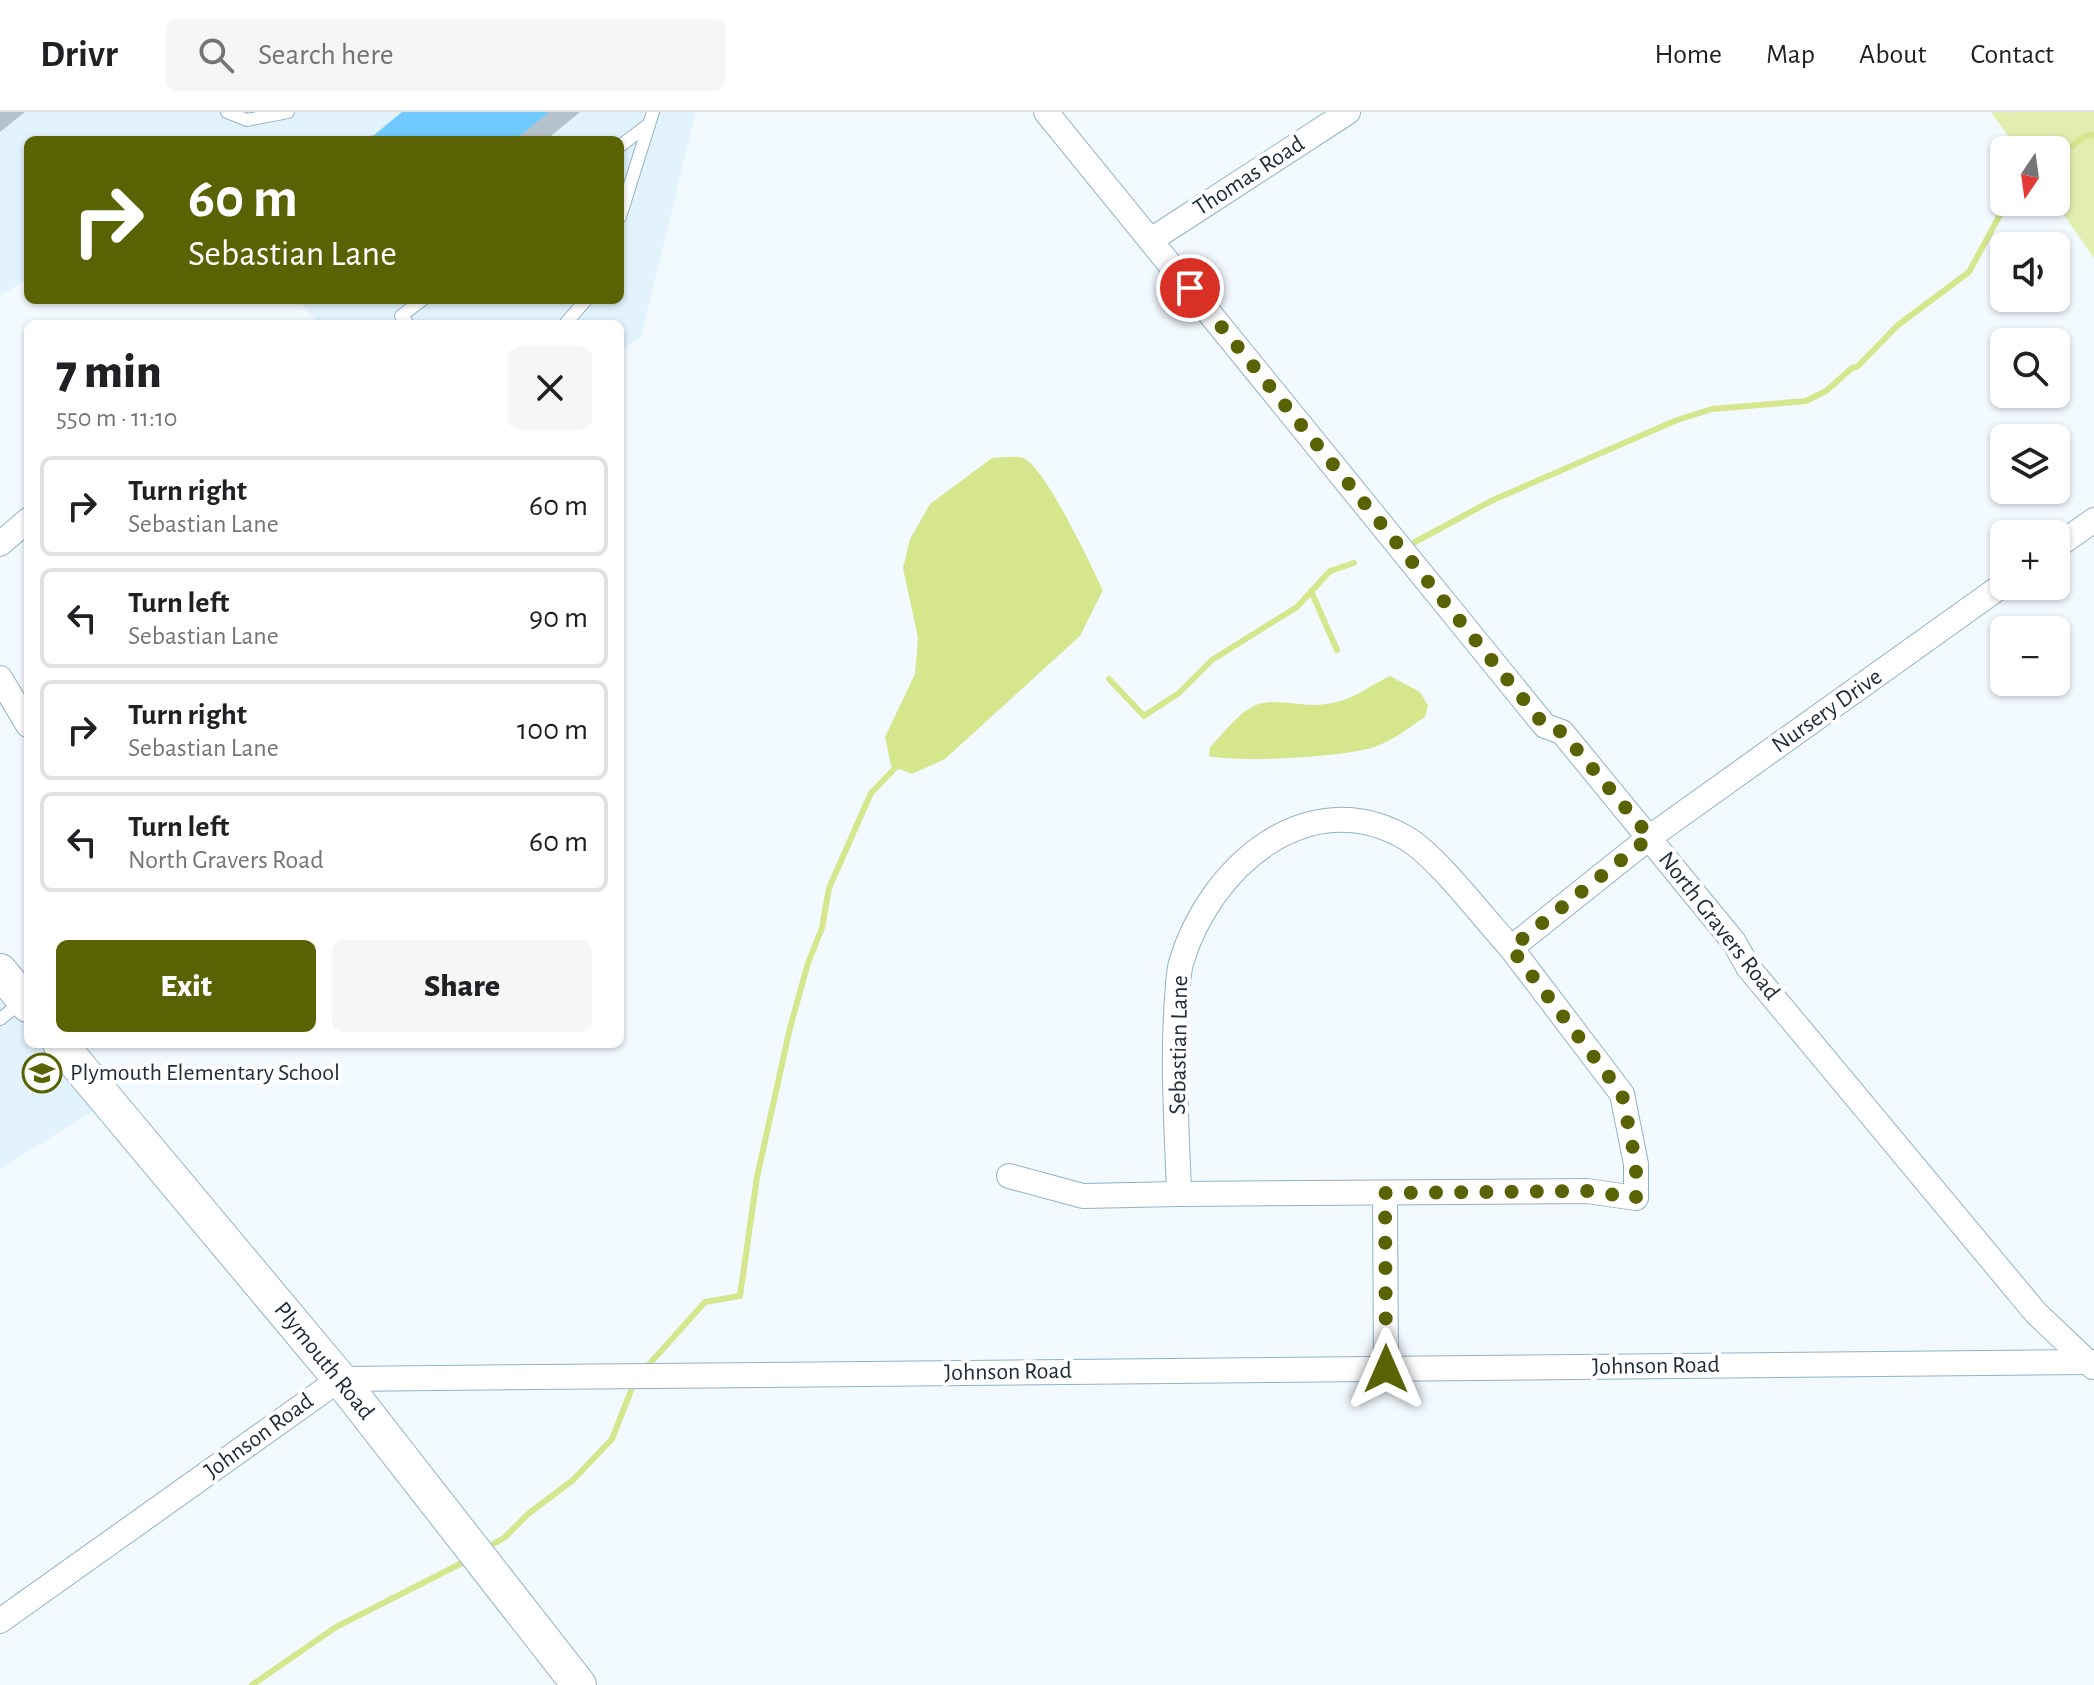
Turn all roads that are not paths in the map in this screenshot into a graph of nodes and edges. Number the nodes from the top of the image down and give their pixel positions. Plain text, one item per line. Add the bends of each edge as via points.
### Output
1 (227, 112) edge
2 (288, 112) edge
3 (1046, 112) edge
4 (1348, 112) edge
5 (651, 118) edge
6 (624, 142) edge
7 (624, 204) edge
8 (1151, 240) junction
9 (417, 304) edge
10 (582, 304) edge
11 (404, 320) edge
12 (568, 320) edge
13 (2094, 520) edge
14 (24, 523) edge
15 (2070, 537) edge
16 (0, 544) edge
17 (1990, 594) edge
18 (0, 678) edge
19 (15, 722) edge
20 (1650, 837) junction
21 (1511, 948) junction
22 (0, 971) edge
23 (17, 1008) edge
24 (63, 1048) edge
25 (1009, 1176) dead end
26 (1385, 1193) junction
27 (1179, 1194) junction
28 (2092, 1364) edge
29 (1386, 1369) junction
30 (340, 1379) junction
31 (0, 1621) edge
32 (579, 1685) edge

1 - 2 lane via 247,120
3 - 8 street, North Gravers Road
4 - 8 street, Thomas Road
5 - 6 lane
5 - 7 lane
8 - 20 street, North Gravers Road via 1545,726 1562,732
9 - 11 lane via 401,316
10 - 12 lane
13 - 15 street
14 - 16 street
17 - 20 street, Nursery Drive
18 - 19 street
20 - 21 street
20 - 28 street, North Gravers Road via 1748,967 2036,1313
21 - 26 street, Sebastian Lane via 1622,1094 1636,1164 1636,1198 1587,1191
21 - 27 street, Sebastian Lane via 1408,839 1358,818 1318,819 1259,847 1212,894 1181,964 1175,1029
22 - 23 main road
24 - 30 main road, Plymouth Road
25 - 27 street, Sebastian Lane via 1083,1196
26 - 27 street, Sebastian Lane
26 - 29 street
28 - 29 street, Johnson Road
29 - 30 street, Johnson Road
30 - 31 street, Johnson Road
30 - 32 main road, Plymouth Road

